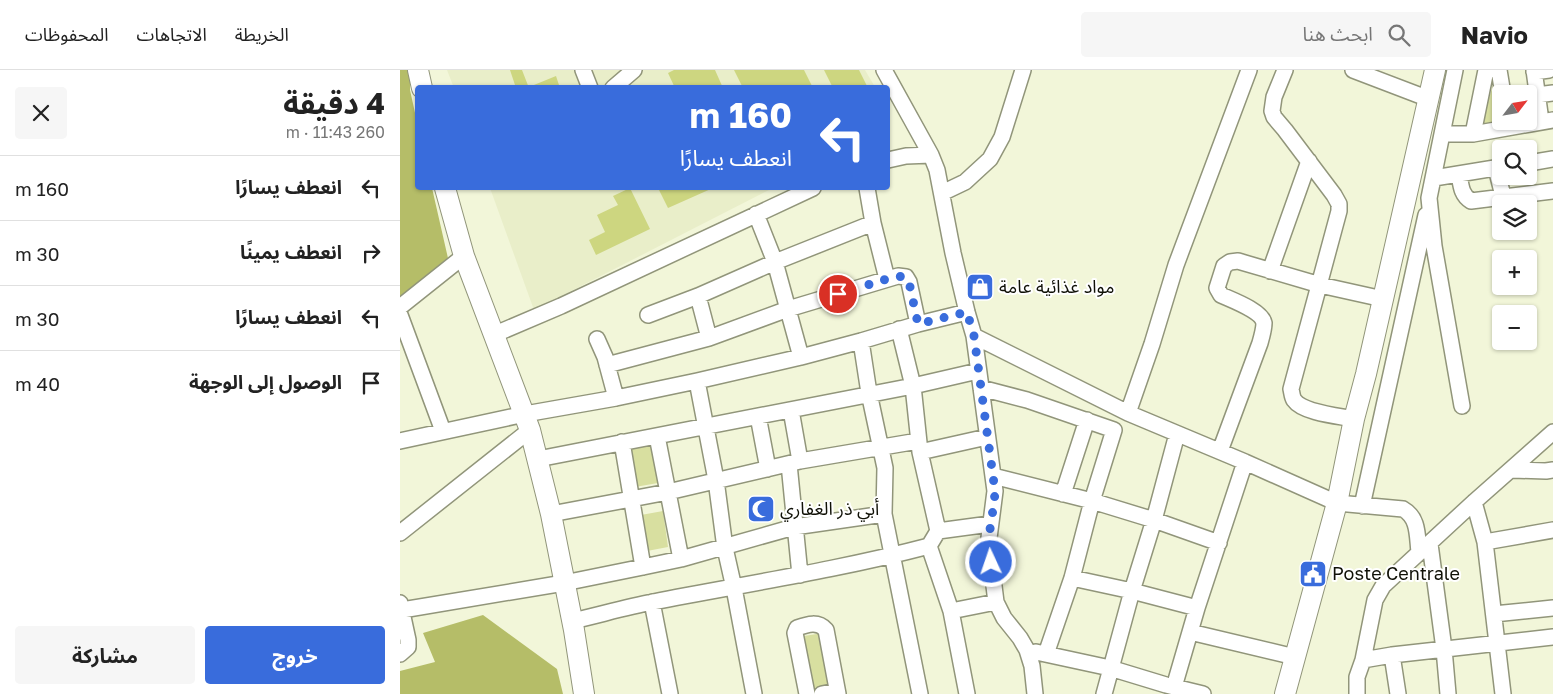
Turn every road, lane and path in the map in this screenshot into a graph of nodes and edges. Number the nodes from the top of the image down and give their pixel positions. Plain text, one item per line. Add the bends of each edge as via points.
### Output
1 (418, 70) edge
2 (583, 70) edge
3 (634, 70) edge
4 (884, 70) edge
5 (1023, 70) edge
6 (1249, 70) edge
7 (1285, 70) edge
8 (1353, 70) edge
9 (1435, 70) edge
10 (1455, 70) edge
11 (1486, 70) edge
12 (1499, 70) edge
13 (1550, 70) edge
14 (1534, 71) edge
15 (1387, 76) edge
16 (421, 85) edge
17 (589, 85) edge
18 (616, 85) edge
19 (1502, 85) edge
20 (1536, 85) edge
21 (1553, 93) edge
22 (1538, 95) edge
23 (1538, 98) edge
24 (1429, 99) junction
25 (1547, 121) edge
26 (1492, 129) edge
27 (1442, 134) junction
28 (1473, 134) junction
29 (931, 155) junction
30 (1553, 159) edge
31 (890, 160) edge
32 (1309, 161) junction
33 (1537, 162) edge
34 (1492, 169) edge
35 (1459, 174) junction
36 (1434, 178) junction
37 (446, 190) edge
38 (809, 190) edge
39 (867, 190) edge
40 (1553, 190) edge
41 (942, 193) junction
42 (1528, 195) edge
43 (1429, 198) junction
44 (1492, 200) edge
45 (756, 214) junction
46 (874, 223) junction
47 (464, 256) junction
48 (775, 262) junction
49 (1270, 271) junction
50 (887, 279) junction
51 (1320, 284) junction
52 (698, 296) junction
53 (1384, 298) junction
54 (400, 307) edge
55 (788, 309) junction
56 (967, 312) junction
57 (400, 315) edge
58 (648, 315) dead end
59 (918, 324) junction
60 (899, 330) junction
61 (493, 335) junction
62 (974, 336) junction
63 (709, 338) junction
64 (597, 340) dead end
65 (861, 341) junction
66 (801, 357) junction
67 (607, 365) junction
68 (978, 371) junction
69 (697, 381) junction
70 (913, 386) junction
71 (981, 388) junction
72 (869, 393) junction
73 (616, 398) junction
74 (1462, 406) dead end
75 (791, 410) junction
76 (1124, 410) junction
77 (758, 416) junction
78 (1354, 419) junction
79 (1087, 420) junction
80 (528, 422) junction
81 (706, 427) junction
82 (1114, 430) junction
83 (443, 432) junction
84 (1553, 432) edge
85 (1177, 434) junction
86 (657, 436) junction
87 (987, 437) junction
88 (400, 441) edge
89 (622, 442) junction
90 (919, 446) junction
91 (881, 448) junction
92 (1220, 451) junction
93 (538, 459) junction
94 (1245, 462) junction
95 (794, 463) junction
96 (768, 469) junction
97 (1512, 470) junction
98 (1553, 470) edge
99 (993, 476) junction
100 (716, 480) junction
101 (668, 492) junction
102 (1063, 494) junction
103 (632, 498) junction
104 (1092, 501) junction
105 (1474, 502) junction
106 (1337, 503) junction
107 (1362, 506) junction
108 (551, 514) junction
109 (884, 514) junction
110 (1154, 520) junction
111 (990, 524) junction
112 (794, 528) junction
113 (1553, 530) edge
114 (938, 531) junction
115 (400, 533) edge
116 (1485, 542) junction
117 (1220, 543) junction
118 (929, 546) junction
119 (725, 548) junction
120 (1424, 548) junction
121 (891, 556) junction
122 (681, 560) junction
123 (643, 567) junction
124 (800, 575) junction
125 (1072, 578) junction
126 (564, 583) junction
127 (734, 588) junction
128 (1132, 591) junction
129 (652, 602) junction
130 (996, 602) junction
131 (401, 606) edge
132 (1197, 608) junction
133 (1553, 608) edge
134 (951, 611) junction
135 (1494, 614) junction
136 (572, 621) junction
137 (1190, 632) junction
138 (1553, 637) edge
139 (1497, 643) junction
140 (1444, 649) junction
141 (1028, 650) junction
142 (400, 654) edge
143 (1046, 654) junction
144 (1392, 655) junction
145 (1295, 657) junction
146 (1363, 660) junction
147 (1110, 668) junction
148 (1168, 689) edge
149 (838, 693) edge
150 (584, 694) edge
151 (670, 694) edge
152 (754, 694) edge
153 (807, 694) edge
154 (822, 694) edge
155 (920, 694) edge
156 (967, 694) edge
157 (1035, 694) edge
158 (1104, 694) edge
159 (1203, 694) edge
160 (1285, 694) edge
161 (1357, 694) edge
162 (1398, 694) edge
163 (1448, 694) edge
164 (1503, 694) edge

1 - 16 main road
2 - 17 street
3 - 18 street
4 - 29 street
5 - 41 street via 1002,137 990,159 966,182
6 - 76 street via 1176,266 1152,344
7 - 32 street via 1272,111
8 - 15 street
9 - 24 main road
10 - 27 street
11 - 28 street
12 - 19 street
13 - 14 street
14 - 20 street
15 - 24 street
21 - 22 street
23 - 25 street
24 - 53 main road
26 - 28 street
27 - 28 street
27 - 36 street
29 - 31 street
29 - 41 street
30 - 33 street
32 - 49 street
32 - 51 street via 1339,204
34 - 35 street
35 - 36 street
35 - 44 street via 1462,192 1471,201
36 - 43 street
37 - 47 main road
38 - 45 street
39 - 46 street
40 - 42 street
41 - 56 street
43 - 74 street via 1434,246
43 - 107 street
45 - 48 street
45 - 61 street
46 - 48 street
46 - 50 street
47 - 54 street
47 - 61 main road
48 - 52 street
48 - 55 street
49 - 51 street
49 - 92 street via 1230,262 1224,266 1217,284 1222,295 1259,314 1264,326
50 - 55 street
50 - 59 street via 903,276 908,279
51 - 53 street
51 - 78 street via 1291,389 1292,399 1312,411
52 - 58 street
52 - 63 street
53 - 78 main road
55 - 63 street
55 - 66 street
56 - 59 street
56 - 62 street
57 - 83 street
59 - 60 street
60 - 65 street
60 - 70 street
61 - 80 main road
62 - 68 street
62 - 76 street
63 - 67 street
64 - 67 street
65 - 66 street
65 - 72 street
66 - 69 street
67 - 73 street
68 - 70 street
68 - 71 street
69 - 73 street
69 - 81 street
70 - 72 street
70 - 90 street
71 - 79 street
71 - 87 street
72 - 75 street
72 - 91 street
73 - 80 street
75 - 77 street
75 - 95 street
76 - 82 street
76 - 85 street
77 - 81 street
77 - 96 street
78 - 106 main road
79 - 82 street
79 - 102 street
80 - 83 street
80 - 93 main road
80 - 115 street
81 - 86 street
81 - 100 street
82 - 104 street
83 - 88 street
84 - 97 street
85 - 92 street
85 - 110 street
86 - 89 street
86 - 101 street
87 - 90 street
87 - 99 street
89 - 93 street
89 - 103 street
90 - 91 street
90 - 114 street
91 - 95 street
91 - 109 street via 885,468
92 - 94 street
93 - 108 main road
94 - 106 street
94 - 117 street
95 - 96 street
95 - 112 street
96 - 100 street
97 - 98 street
97 - 105 street
99 - 102 street
99 - 111 street via 995,491
100 - 101 street
100 - 119 street
101 - 103 street
101 - 122 street
102 - 104 street
103 - 108 street
103 - 123 street
104 - 110 street
104 - 125 street
105 - 116 street
105 - 120 street
106 - 107 street
106 - 145 main road
107 - 120 street via 1409,512
108 - 126 main road
109 - 112 street
109 - 121 street
110 - 117 street
110 - 128 street
111 - 114 street
111 - 130 street
112 - 119 street
112 - 124 street
113 - 116 street
114 - 118 street
116 - 135 street
117 - 132 street
118 - 121 street
118 - 134 street
119 - 122 street
119 - 127 street
120 - 140 street
120 - 146 street via 1379,592
121 - 124 street
121 - 155 street
122 - 123 street
123 - 126 street
124 - 127 street
125 - 128 street
125 - 143 street
126 - 131 street
126 - 136 main road
127 - 129 street
127 - 152 street
128 - 132 street
128 - 147 street
129 - 136 street
129 - 151 street
130 - 134 street
130 - 141 street
131 - 142 street via 408,647
132 - 137 street
133 - 135 street
134 - 156 street
135 - 139 street
136 - 150 main road
137 - 145 street
137 - 148 street
138 - 139 street
139 - 140 street
139 - 164 street
140 - 144 street
140 - 163 street
141 - 143 street
141 - 157 street
143 - 147 street
144 - 146 street
144 - 162 street
145 - 160 main road
146 - 161 street via 1357,677
147 - 148 street
147 - 158 street
148 - 159 street
149 - 153 street via 826,630 817,624 797,628 795,634
149 - 154 street

